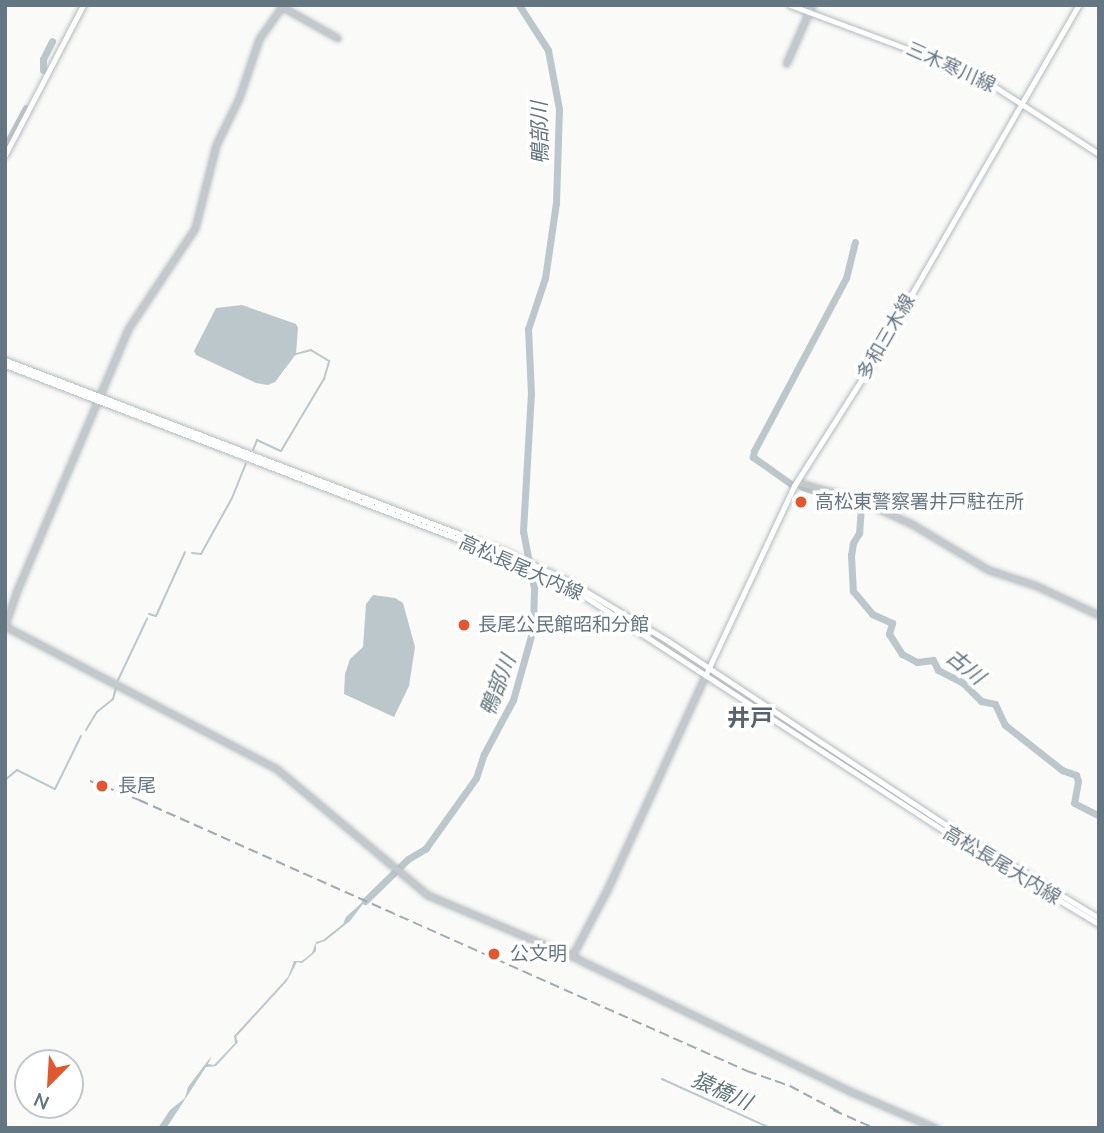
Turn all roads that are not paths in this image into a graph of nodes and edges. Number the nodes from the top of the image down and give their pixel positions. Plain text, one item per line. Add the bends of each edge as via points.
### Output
1 (83, 5) edge
2 (790, 5) edge
3 (1079, 5) edge
4 (281, 6) edge
5 (810, 8) edge
6 (338, 38) dead end
7 (786, 64) dead end
8 (1022, 103) junction
9 (1099, 154) edge
10 (5, 155) edge
11 (5, 360) edge
12 (5, 365) edge
13 (98, 399) junction
14 (796, 482) junction
15 (1099, 615) edge
16 (5, 625) edge
17 (707, 671) junction
18 (1099, 918) edge
19 (1099, 924) edge
20 (572, 956) junction
21 (936, 1128) edge

1 - 10 main road
2 - 5 main road, 三木寒川線
3 - 8 main road, 多和三木線
4 - 6 street
4 - 13 street via 259,39 239,98 212,153 195,228 128,329
5 - 7 street
5 - 8 main road, 三木寒川線 via 961,68
8 - 9 main road, 三木寒川線
8 - 14 main road, 多和三木線 via 869,368
11 - 13 main road, 高松長尾大内線
12 - 13 main road, 高松長尾大内線
13 - 16 street
13 - 17 main road, 高松長尾大内線 via 543,571
14 - 15 street via 860,499 989,570 1035,585
14 - 17 main road, 多和三木線
16 - 20 street via 276,768 428,895
17 - 18 main road, 高松長尾大内線
17 - 19 main road, 高松長尾大内線 via 954,836
17 - 20 street
20 - 21 street

